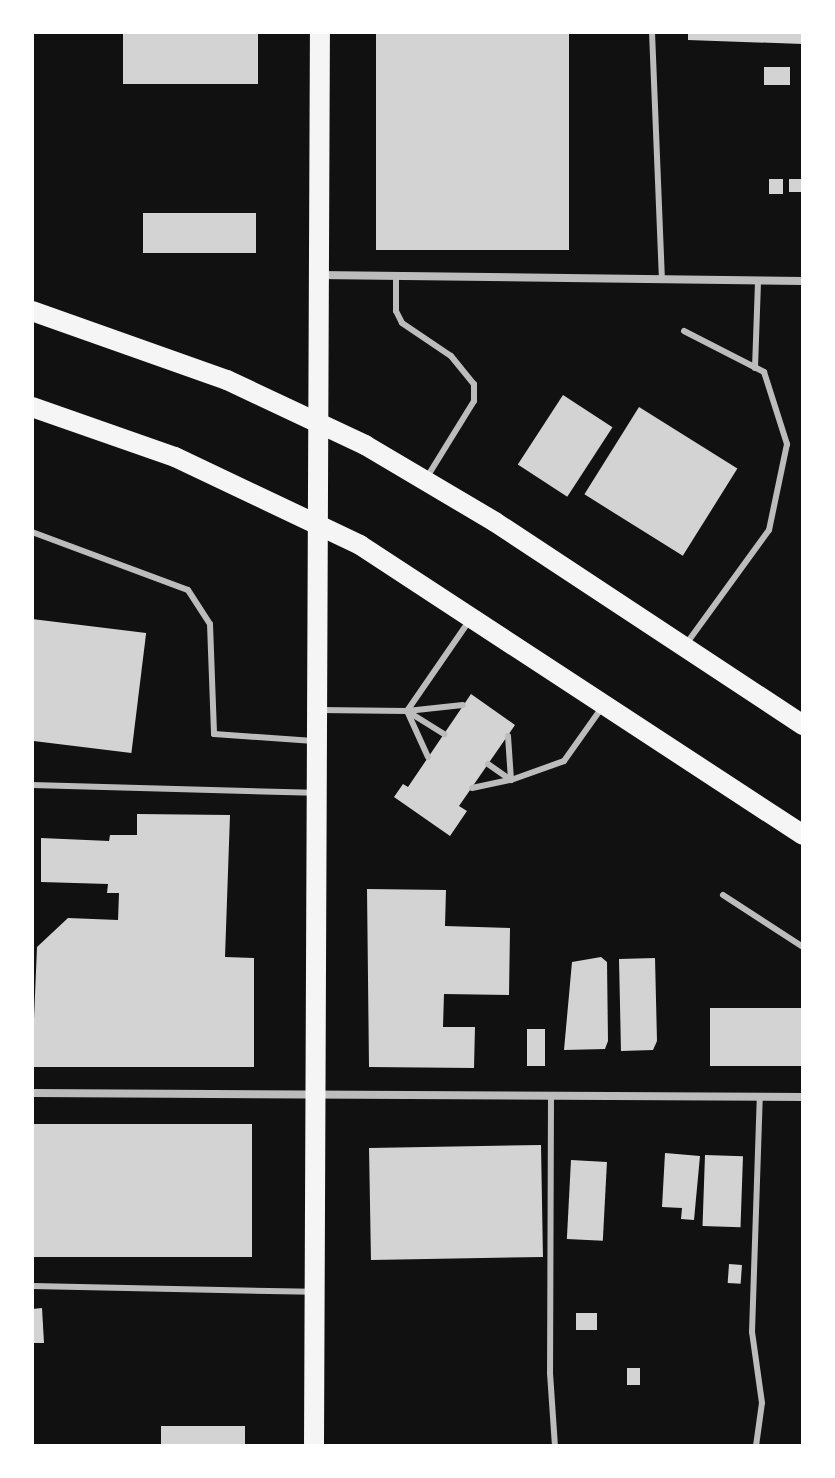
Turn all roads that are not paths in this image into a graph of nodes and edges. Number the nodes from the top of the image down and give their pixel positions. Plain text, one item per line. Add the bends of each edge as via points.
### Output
1 (320, 32) edge
2 (652, 32) edge
3 (317, 275) junction
4 (396, 276) junction
5 (662, 279) junction
6 (758, 280) junction
7 (803, 281) edge
8 (32, 311) edge
9 (684, 331) dead end
10 (755, 368) junction
11 (32, 407) edge
12 (317, 422) junction
13 (425, 480) junction
14 (316, 523) junction
15 (32, 532) edge
16 (473, 615) junction
17 (685, 646) junction
18 (605, 703) junction
19 (463, 705) dead end
20 (316, 710) junction
21 (407, 711) junction
22 (803, 725) edge
23 (444, 734) dead end
24 (508, 736) dead end
25 (316, 741) junction
26 (428, 757) dead end
27 (488, 764) dead end
28 (511, 780) junction
29 (32, 785) edge
30 (472, 788) dead end
31 (316, 793) junction
32 (803, 835) edge
33 (723, 895) dead end
34 (803, 947) edge
35 (32, 1093) edge
36 (317, 1093) junction
37 (551, 1095) junction
38 (760, 1097) junction
39 (803, 1097) edge
40 (32, 1286) edge
41 (315, 1292) junction
42 (314, 1446) edge
43 (555, 1446) edge
44 (756, 1446) edge

1 - 3 main road
2 - 5 lane
3 - 4 street
3 - 12 main road
4 - 5 street
4 - 13 lane via 396,311 402,323 451,356 474,384 474,401
5 - 6 street
6 - 7 street
6 - 10 lane
8 - 12 main road via 153,351
9 - 10 lane
10 - 17 lane via 764,372 787,444 769,530
11 - 14 main road via 175,457
12 - 13 main road
12 - 14 main road
13 - 17 main road
14 - 16 main road
14 - 20 main road
15 - 25 lane via 188,590 210,624 214,734
16 - 18 main road
16 - 21 lane
17 - 22 main road
18 - 28 lane via 564,761
18 - 32 main road
19 - 21 lane
20 - 21 lane
20 - 25 main road
21 - 23 lane
21 - 26 lane
24 - 28 lane
25 - 31 main road
27 - 28 lane
28 - 30 lane
29 - 31 lane
31 - 36 main road
33 - 34 lane
35 - 36 street
36 - 37 street
36 - 41 main road
37 - 38 street
37 - 43 lane via 550,1373
38 - 39 street
38 - 44 lane via 752,1332 762,1403
40 - 41 lane
41 - 42 main road

